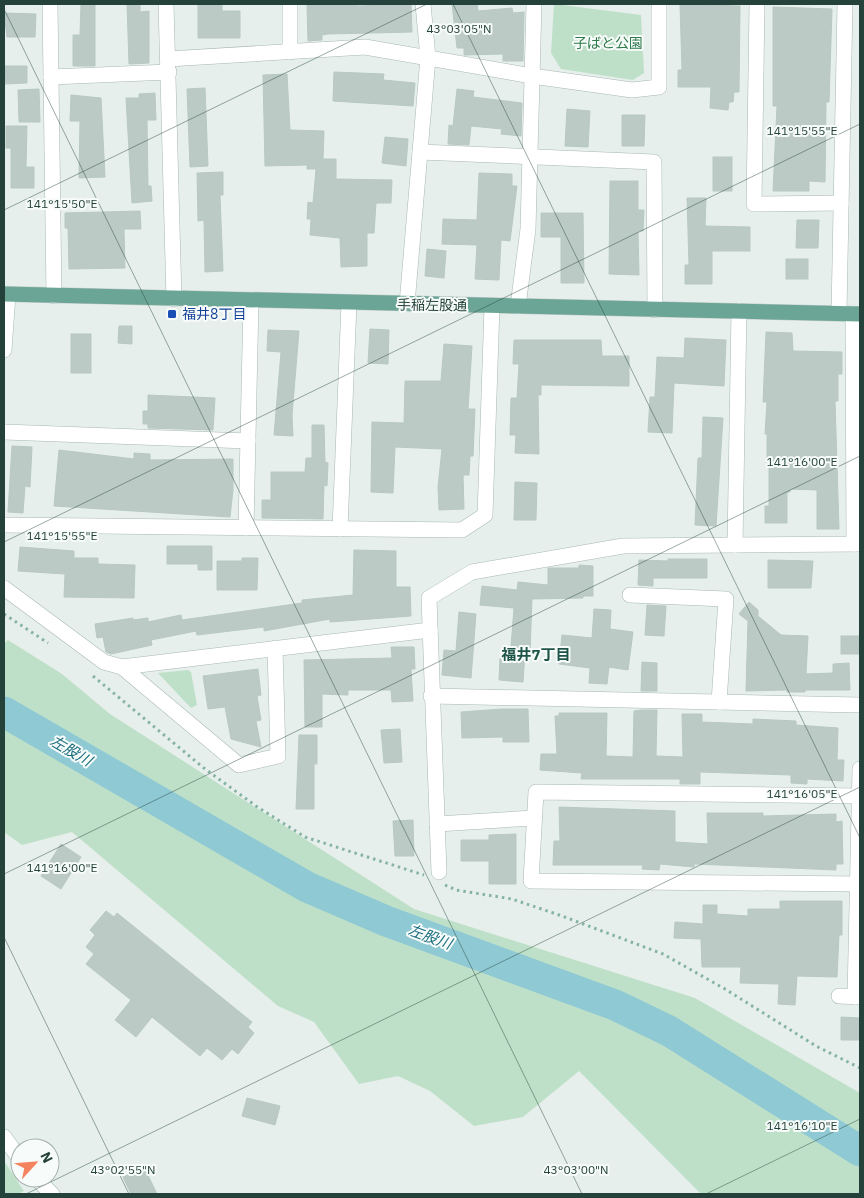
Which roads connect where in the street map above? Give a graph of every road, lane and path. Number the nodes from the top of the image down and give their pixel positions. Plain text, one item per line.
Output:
1 (50, 4) edge
2 (166, 4) edge
3 (290, 4) edge
4 (423, 4) edge
5 (534, 4) edge
6 (659, 4) edge
7 (757, 4) edge
8 (845, 4) edge
9 (290, 52) junction
10 (428, 58) junction
11 (168, 65) junction
12 (51, 76) junction
13 (532, 76) junction
14 (420, 152) junction
15 (530, 156) junction
16 (841, 203) junction
17 (6, 294) edge
18 (54, 296) junction
19 (174, 299) junction
20 (250, 301) junction
21 (349, 303) junction
22 (407, 304) junction
23 (492, 306) junction
24 (518, 306) junction
25 (655, 310) junction
26 (739, 311) junction
27 (851, 314) edge
28 (4, 350) edge
29 (4, 432) edge
30 (248, 441) junction
31 (4, 525) edge
32 (246, 528) junction
33 (340, 529) junction
34 (857, 544) edge
35 (735, 545) junction
36 (4, 588) edge
37 (630, 595) dead end
38 (430, 630) junction
39 (275, 648) junction
40 (122, 667) junction
41 (431, 696) junction
42 (719, 702) junction
43 (860, 705) edge
44 (860, 769) edge
45 (860, 796) edge
46 (534, 818) junction
47 (437, 824) junction
48 (439, 872) dead end
49 (858, 884) junction
50 (839, 996) dead end
51 (858, 997) edge

1 - 12 street
2 - 11 street
3 - 9 street
4 - 10 street
5 - 13 street
6 - 13 street
7 - 16 street
8 - 16 street
9 - 10 street
9 - 11 street
10 - 13 street
10 - 14 street
11 - 12 street
11 - 19 street
12 - 18 street
13 - 15 street
14 - 15 street
14 - 22 street
15 - 24 street
15 - 25 street
16 - 27 street
17 - 18 main road, 手稲左股通
17 - 28 street
18 - 19 main road, 手稲左股通
19 - 20 main road, 手稲左股通
20 - 21 main road, 手稲左股通
20 - 30 street
21 - 22 main road, 手稲左股通
21 - 33 street
22 - 23 main road, 手稲左股通
23 - 24 main road, 手稲左股通
23 - 33 street
24 - 25 main road, 手稲左股通
25 - 26 main road, 手稲左股通
26 - 27 main road, 手稲左股通
26 - 35 street
27 - 34 street
29 - 30 street
30 - 32 street
31 - 32 street
32 - 33 street
34 - 35 street
35 - 38 street
36 - 40 street
37 - 42 street
38 - 39 street
38 - 41 street
39 - 40 street
39 - 40 street
41 - 42 street
41 - 47 street
42 - 43 street
44 - 45 street
45 - 46 street
45 - 49 street
46 - 47 street
46 - 49 street
47 - 48 street
49 - 51 street
50 - 51 street

